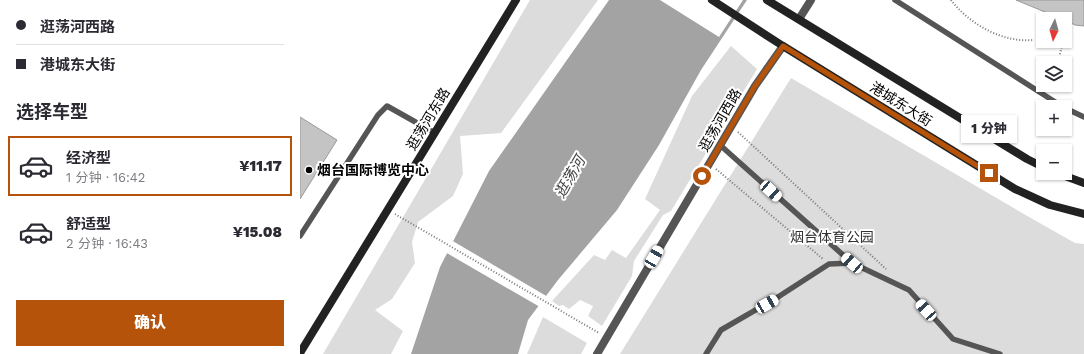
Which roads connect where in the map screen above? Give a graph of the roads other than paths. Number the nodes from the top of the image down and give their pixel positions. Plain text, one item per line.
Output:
1 (516, 0) edge
2 (712, 0) edge
3 (768, 0) edge
4 (811, 0) edge
5 (895, 0) edge
6 (799, 19) junction
7 (783, 46) junction
8 (1053, 100) edge
9 (1072, 111) edge
10 (1084, 117) edge
11 (435, 133) junction
12 (720, 145) junction
13 (1036, 164) edge
14 (1072, 179) edge
15 (1084, 183) edge
16 (1084, 214) edge
17 (300, 236) edge
18 (852, 263) junction
19 (300, 353) edge
20 (597, 354) edge
21 (706, 354) edge
22 (1000, 354) edge

1 - 11 main road, 逛荡河东路
2 - 7 main road, 港城东大街
3 - 6 main road, 港城东大街
4 - 6 street
5 - 8 lane
6 - 13 main road, 港城东大街
7 - 12 street, 逛荡河西路
7 - 16 main road, 港城东大街
9 - 10 lane
11 - 17 lane
11 - 19 main road, 逛荡河东路
12 - 18 lane
12 - 20 street, 逛荡河西路
14 - 15 main road
18 - 21 lane
18 - 22 lane

